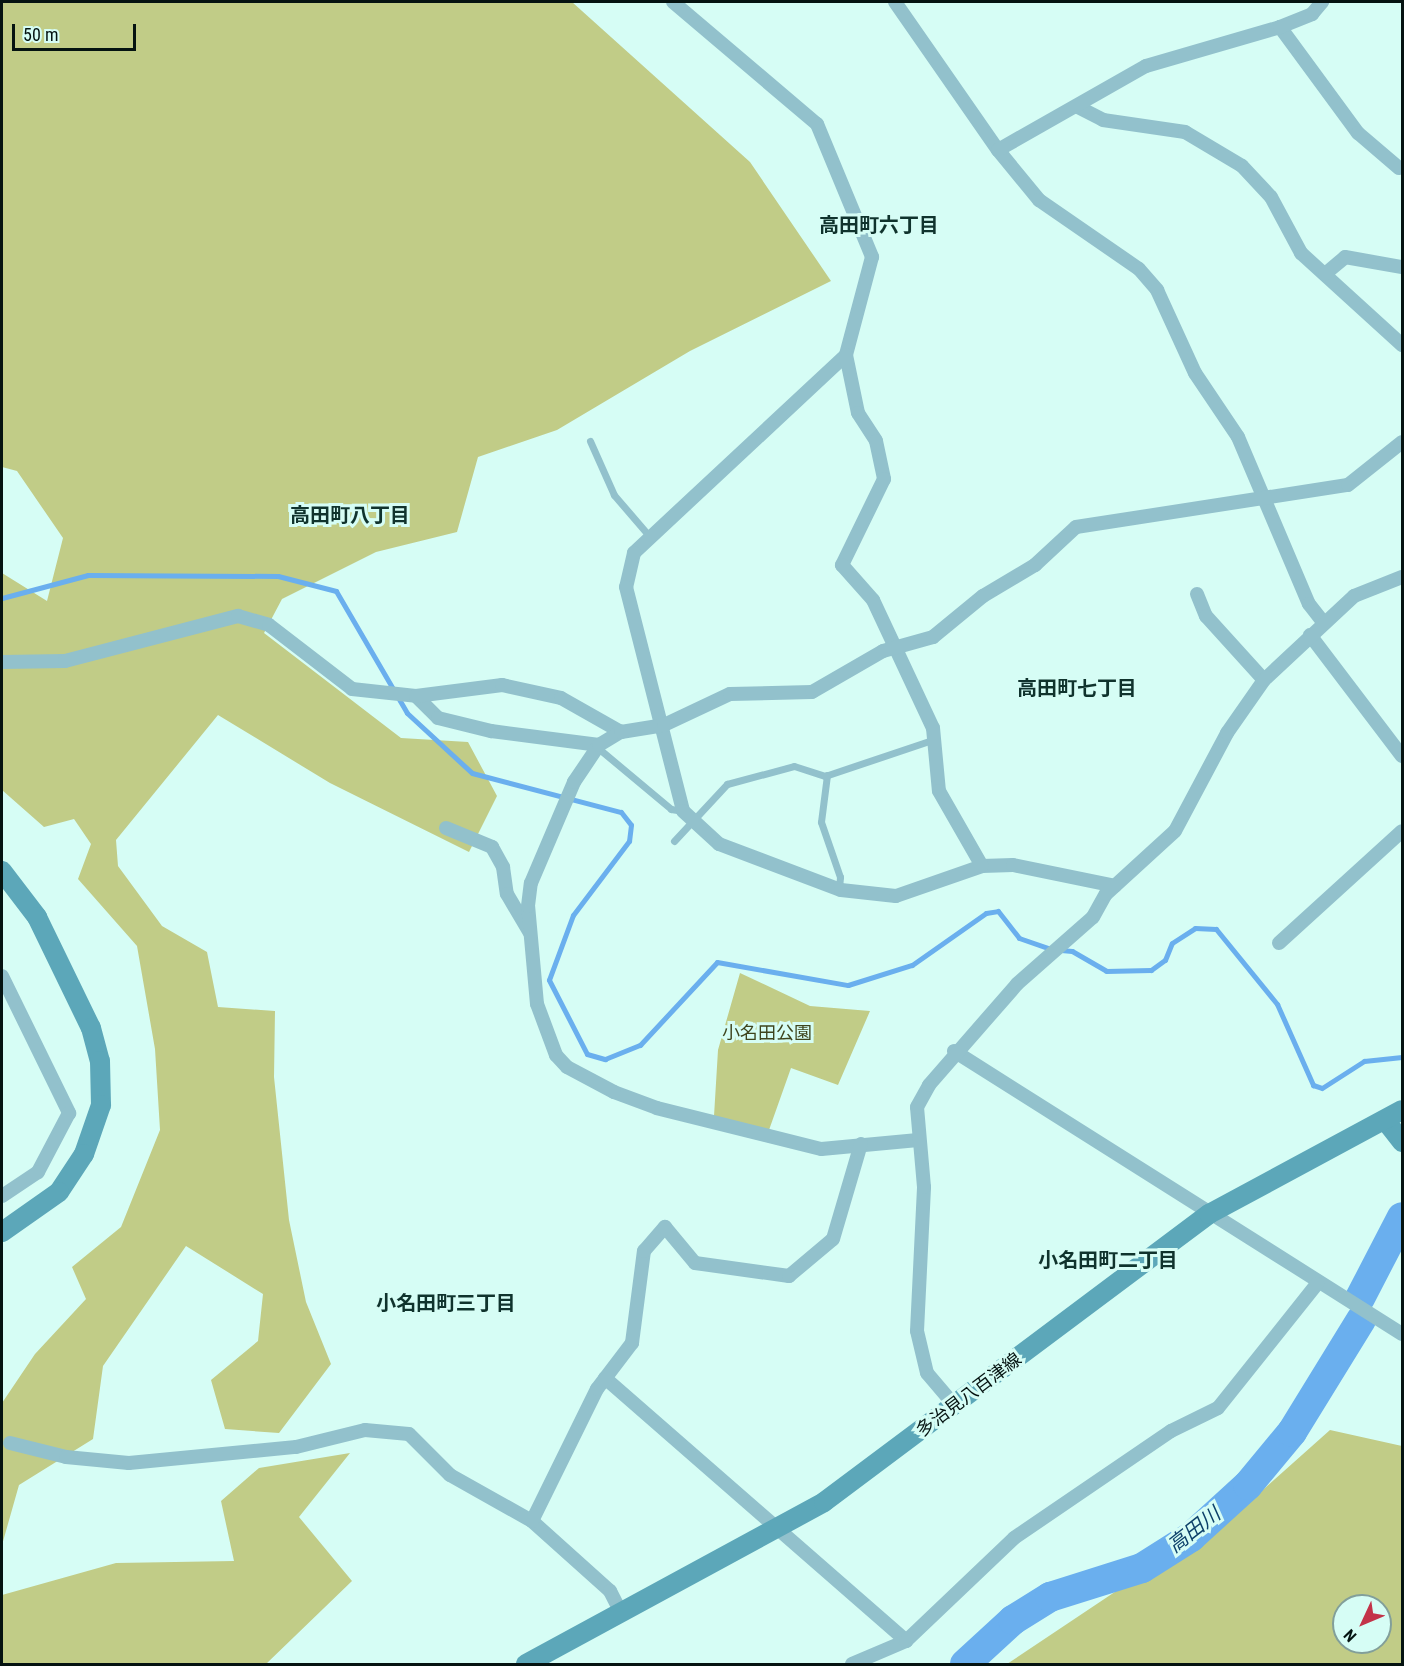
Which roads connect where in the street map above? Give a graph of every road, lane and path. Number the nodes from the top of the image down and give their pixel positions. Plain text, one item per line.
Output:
1 (673, 2) edge
2 (895, 2) edge
3 (1322, 2) edge
4 (1280, 27) junction
5 (1078, 107) junction
6 (998, 150) junction
7 (1399, 168) dead end
8 (1402, 267) edge
9 (1325, 274) junction
10 (1402, 345) edge
11 (846, 355) junction
12 (590, 441) dead end
13 (1400, 448) edge
14 (1262, 496) junction
15 (651, 538) junction
16 (1402, 577) edge
17 (1197, 594) dead end
18 (1324, 623) junction
19 (1310, 636) junction
20 (893, 648) junction
21 (2, 662) edge
22 (1264, 680) junction
23 (413, 696) junction
24 (664, 725) junction
25 (621, 732) junction
26 (932, 740) junction
27 (599, 747) junction
28 (1402, 756) edge
29 (827, 775) junction
30 (687, 815) junction
31 (446, 828) dead end
32 (1402, 831) edge
33 (674, 842) dead end
34 (982, 866) junction
35 (3, 875) edge
36 (1115, 886) junction
37 (839, 889) junction
38 (530, 933) junction
39 (1279, 943) dead end
40 (2, 976) edge
41 (954, 1051) junction
42 (1402, 1110) edge
43 (1385, 1120) junction
44 (918, 1140) junction
45 (1402, 1142) edge
46 (861, 1144) junction
47 (2, 1195) edge
48 (1209, 1214) junction
49 (2, 1232) edge
50 (1317, 1284) junction
51 (1402, 1334) edge
52 (605, 1378) junction
53 (954, 1406) junction
54 (10, 1443) dead end
55 (532, 1521) junction
56 (776, 1531) junction
57 (621, 1613) junction
58 (906, 1641) junction
59 (526, 1665) edge
60 (852, 1665) edge

1 - 11 street
2 - 6 street
3 - 4 street
4 - 5 street
4 - 7 street
5 - 6 street
5 - 9 street
6 - 14 street
8 - 9 street
9 - 10 street
11 - 15 street
11 - 20 street
12 - 15 lane
13 - 14 street
14 - 18 street
14 - 20 street
15 - 24 street
16 - 18 street
17 - 22 street
18 - 19 street
19 - 22 street
19 - 28 street
20 - 24 street
20 - 26 street
21 - 23 street
22 - 36 street
23 - 25 street
23 - 27 street
24 - 25 street
24 - 30 street
25 - 27 street
26 - 29 lane
26 - 34 street
27 - 30 lane
27 - 38 street
29 - 30 lane
29 - 37 lane
30 - 33 lane
30 - 37 street
31 - 38 street
32 - 39 street
34 - 36 street
34 - 37 street
35 - 49 main road
36 - 41 street
38 - 46 street
40 - 47 street
41 - 44 street
41 - 48 street
42 - 43 main road, 多治見八百津線
43 - 45 main road
43 - 48 main road, 多治見八百津線
44 - 46 street
44 - 53 street
46 - 52 street
48 - 50 street
48 - 53 main road, 多治見八百津線
50 - 51 street
50 - 58 street
52 - 55 street
52 - 56 street
53 - 56 main road, 多治見八百津線
54 - 55 street
55 - 57 street
56 - 57 main road, 多治見八百津線
56 - 58 street
57 - 59 main road, 多治見八百津線
58 - 60 street

